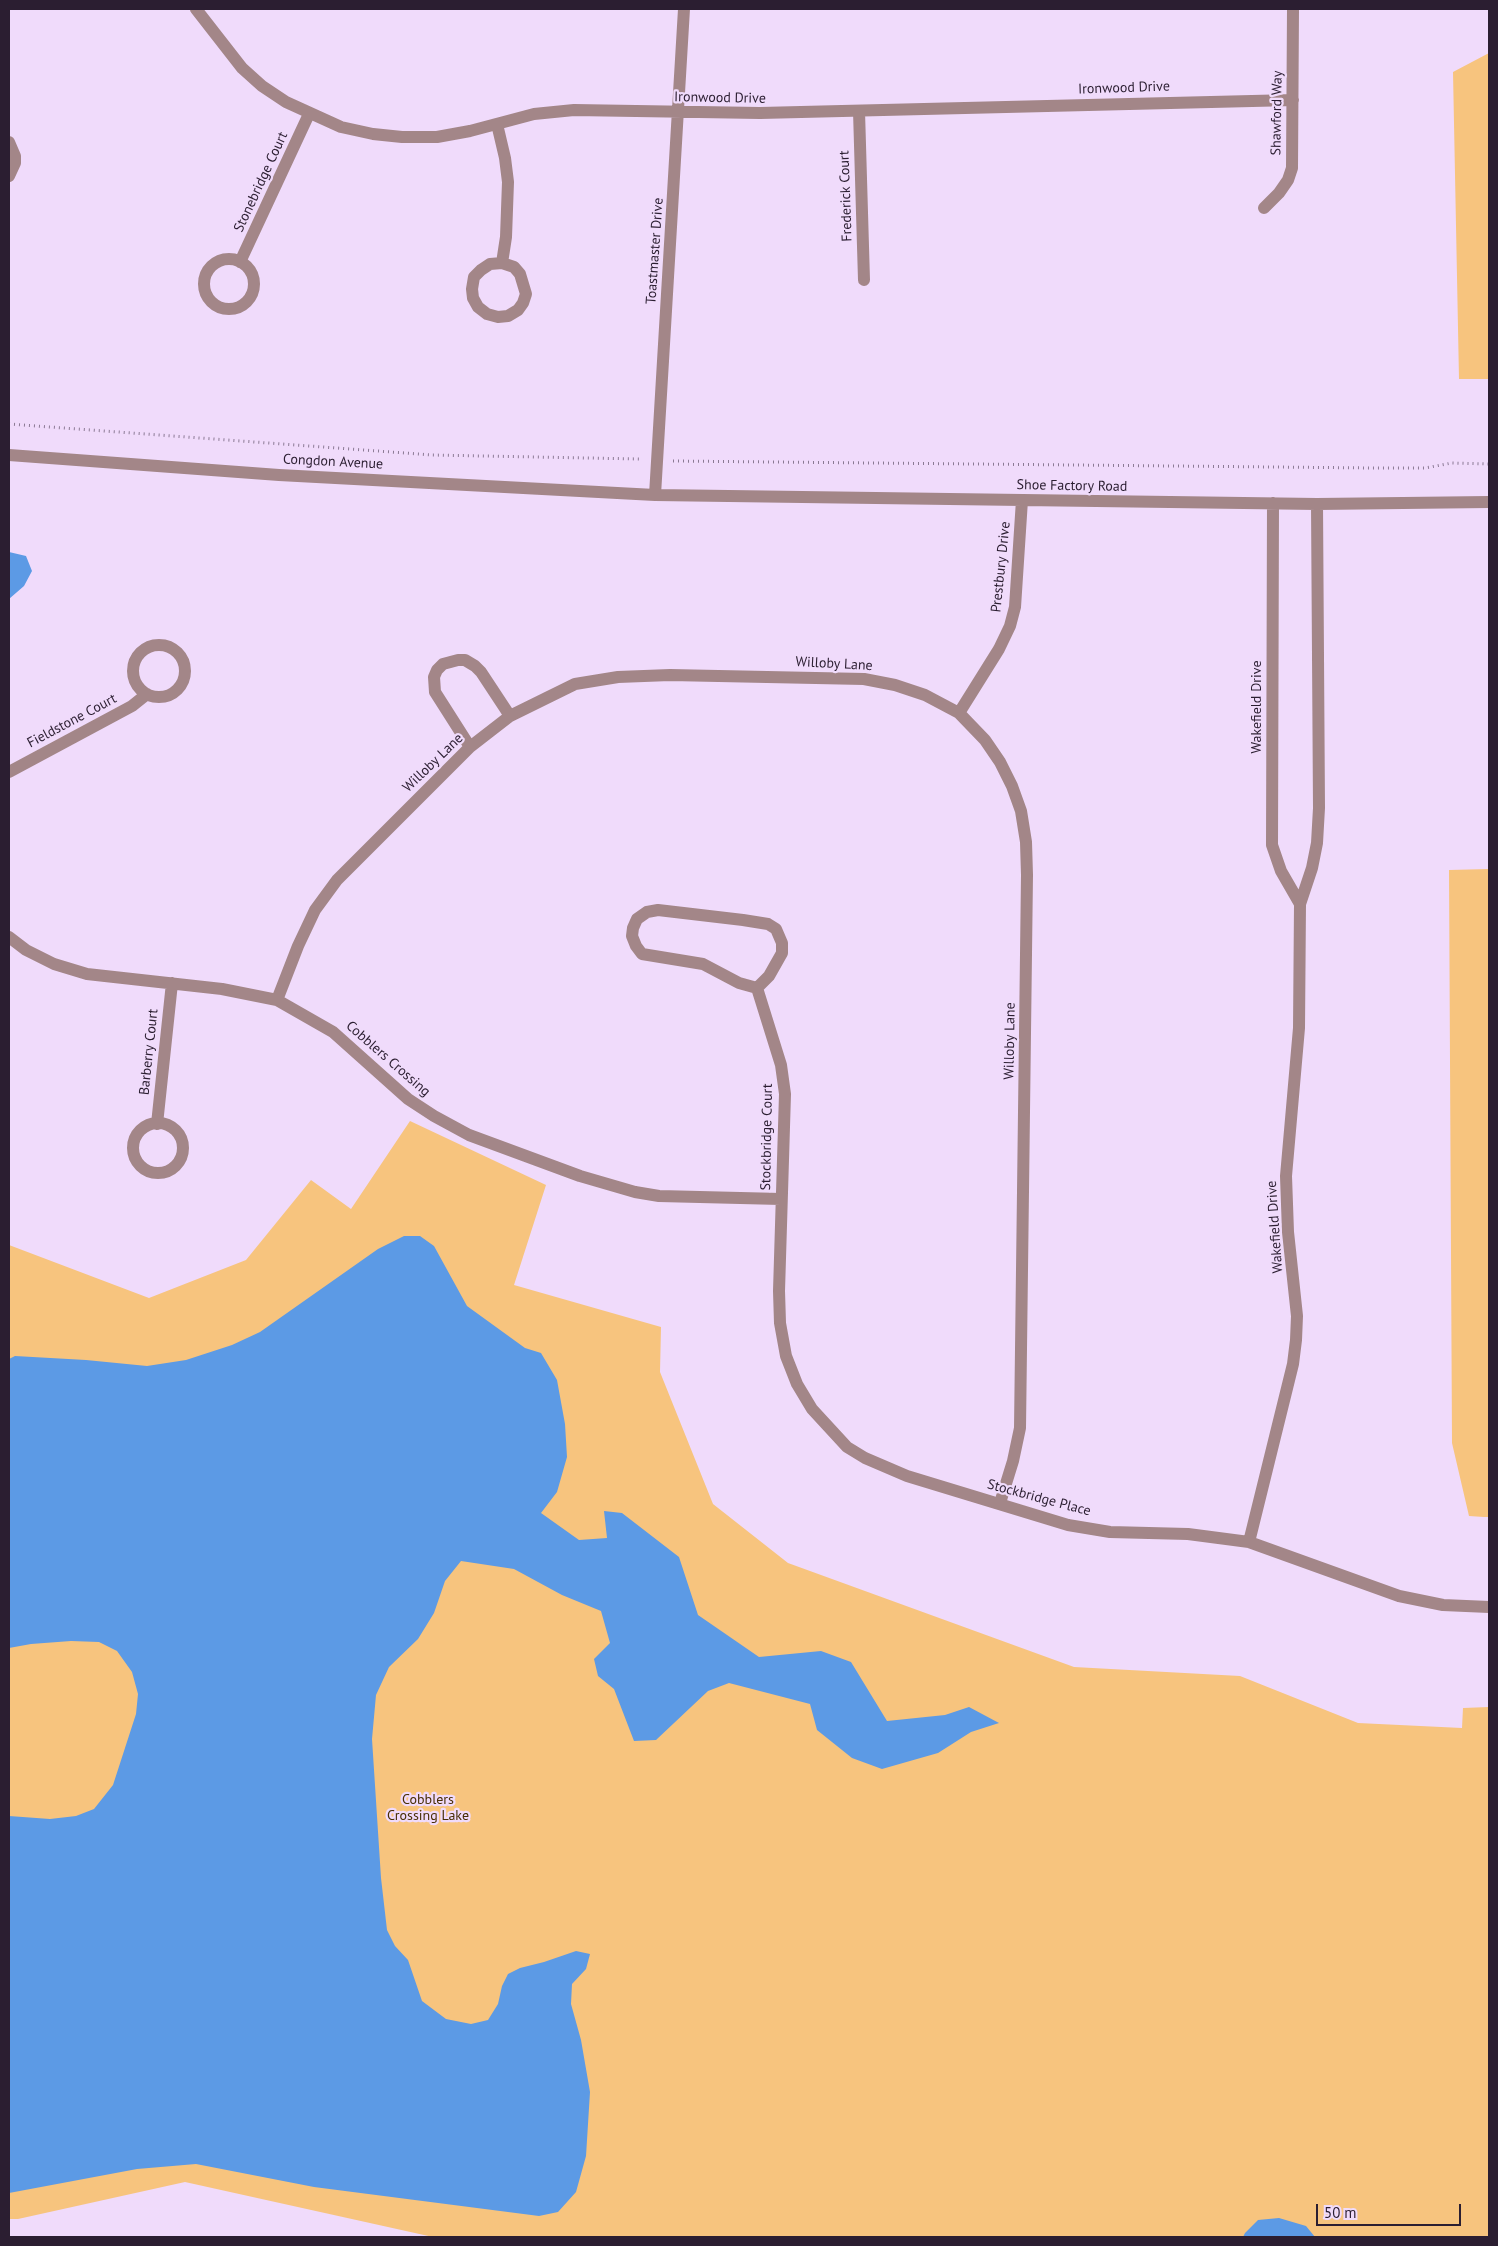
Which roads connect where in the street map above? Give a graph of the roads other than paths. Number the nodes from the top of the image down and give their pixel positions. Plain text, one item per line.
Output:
1 (196, 9) edge
2 (684, 9) edge
3 (1293, 9) edge
4 (1293, 100) junction
5 (859, 111) junction
6 (678, 112) junction
7 (309, 114) junction
8 (497, 124) junction
9 (9, 142) edge
10 (9, 176) edge
11 (1264, 208) dead end
12 (240, 262) dead end
13 (502, 262) junction
14 (864, 280) dead end
15 (9, 455) edge
16 (655, 495) junction
17 (1022, 500) junction
18 (1489, 502) edge
19 (1273, 503) junction
20 (1316, 504) junction
21 (147, 694) junction
22 (958, 713) junction
23 (510, 716) junction
24 (470, 747) junction
25 (9, 772) edge
26 (1300, 904) junction
27 (9, 937) edge
28 (172, 984) junction
29 (757, 988) junction
30 (277, 1000) junction
31 (157, 1124) dead end
32 (781, 1199) junction
33 (1000, 1503) junction
34 (1249, 1542) junction
35 (1489, 1607) edge

1 - 7 street, Ironwood Drive
2 - 6 street, Toastmaster Drive
3 - 4 street, Shawford Way
4 - 5 street, Ironwood Drive
4 - 11 street, Shawford Way
5 - 6 street, Ironwood Drive
5 - 14 street, Frederick Court
6 - 8 street, Ironwood Drive
6 - 16 street, Toastmaster Drive
7 - 8 street, Ironwood Drive
7 - 12 street, Stonebridge Court
8 - 13 street
9 - 10 street
13 - 13 street
15 - 16 street, Congdon Avenue
16 - 17 street, Shoe Factory Road
17 - 19 street, Shoe Factory Road
17 - 22 street, Prestbury Drive
18 - 20 street, Shoe Factory Road
19 - 20 street, Shoe Factory Road
19 - 26 street, Wakefield Drive
20 - 26 street, Wakefield Drive
21 - 21 street
21 - 25 street, Fieldstone Court
22 - 23 street, Willoby Lane
22 - 33 street, Willoby Lane
23 - 24 street, Willoby Lane
23 - 24 street
24 - 30 street, Willoby Lane
26 - 34 street, Wakefield Drive
27 - 28 street, Cobblers Crossing
28 - 30 street, Cobblers Crossing
28 - 31 street, Barberry Court
29 - 29 street
29 - 32 street, Stockbridge Court
30 - 32 street, Cobblers Crossing
32 - 33 street, Stockbridge Place
33 - 34 street, Stockbridge Place
34 - 35 street, Stockbridge Place

